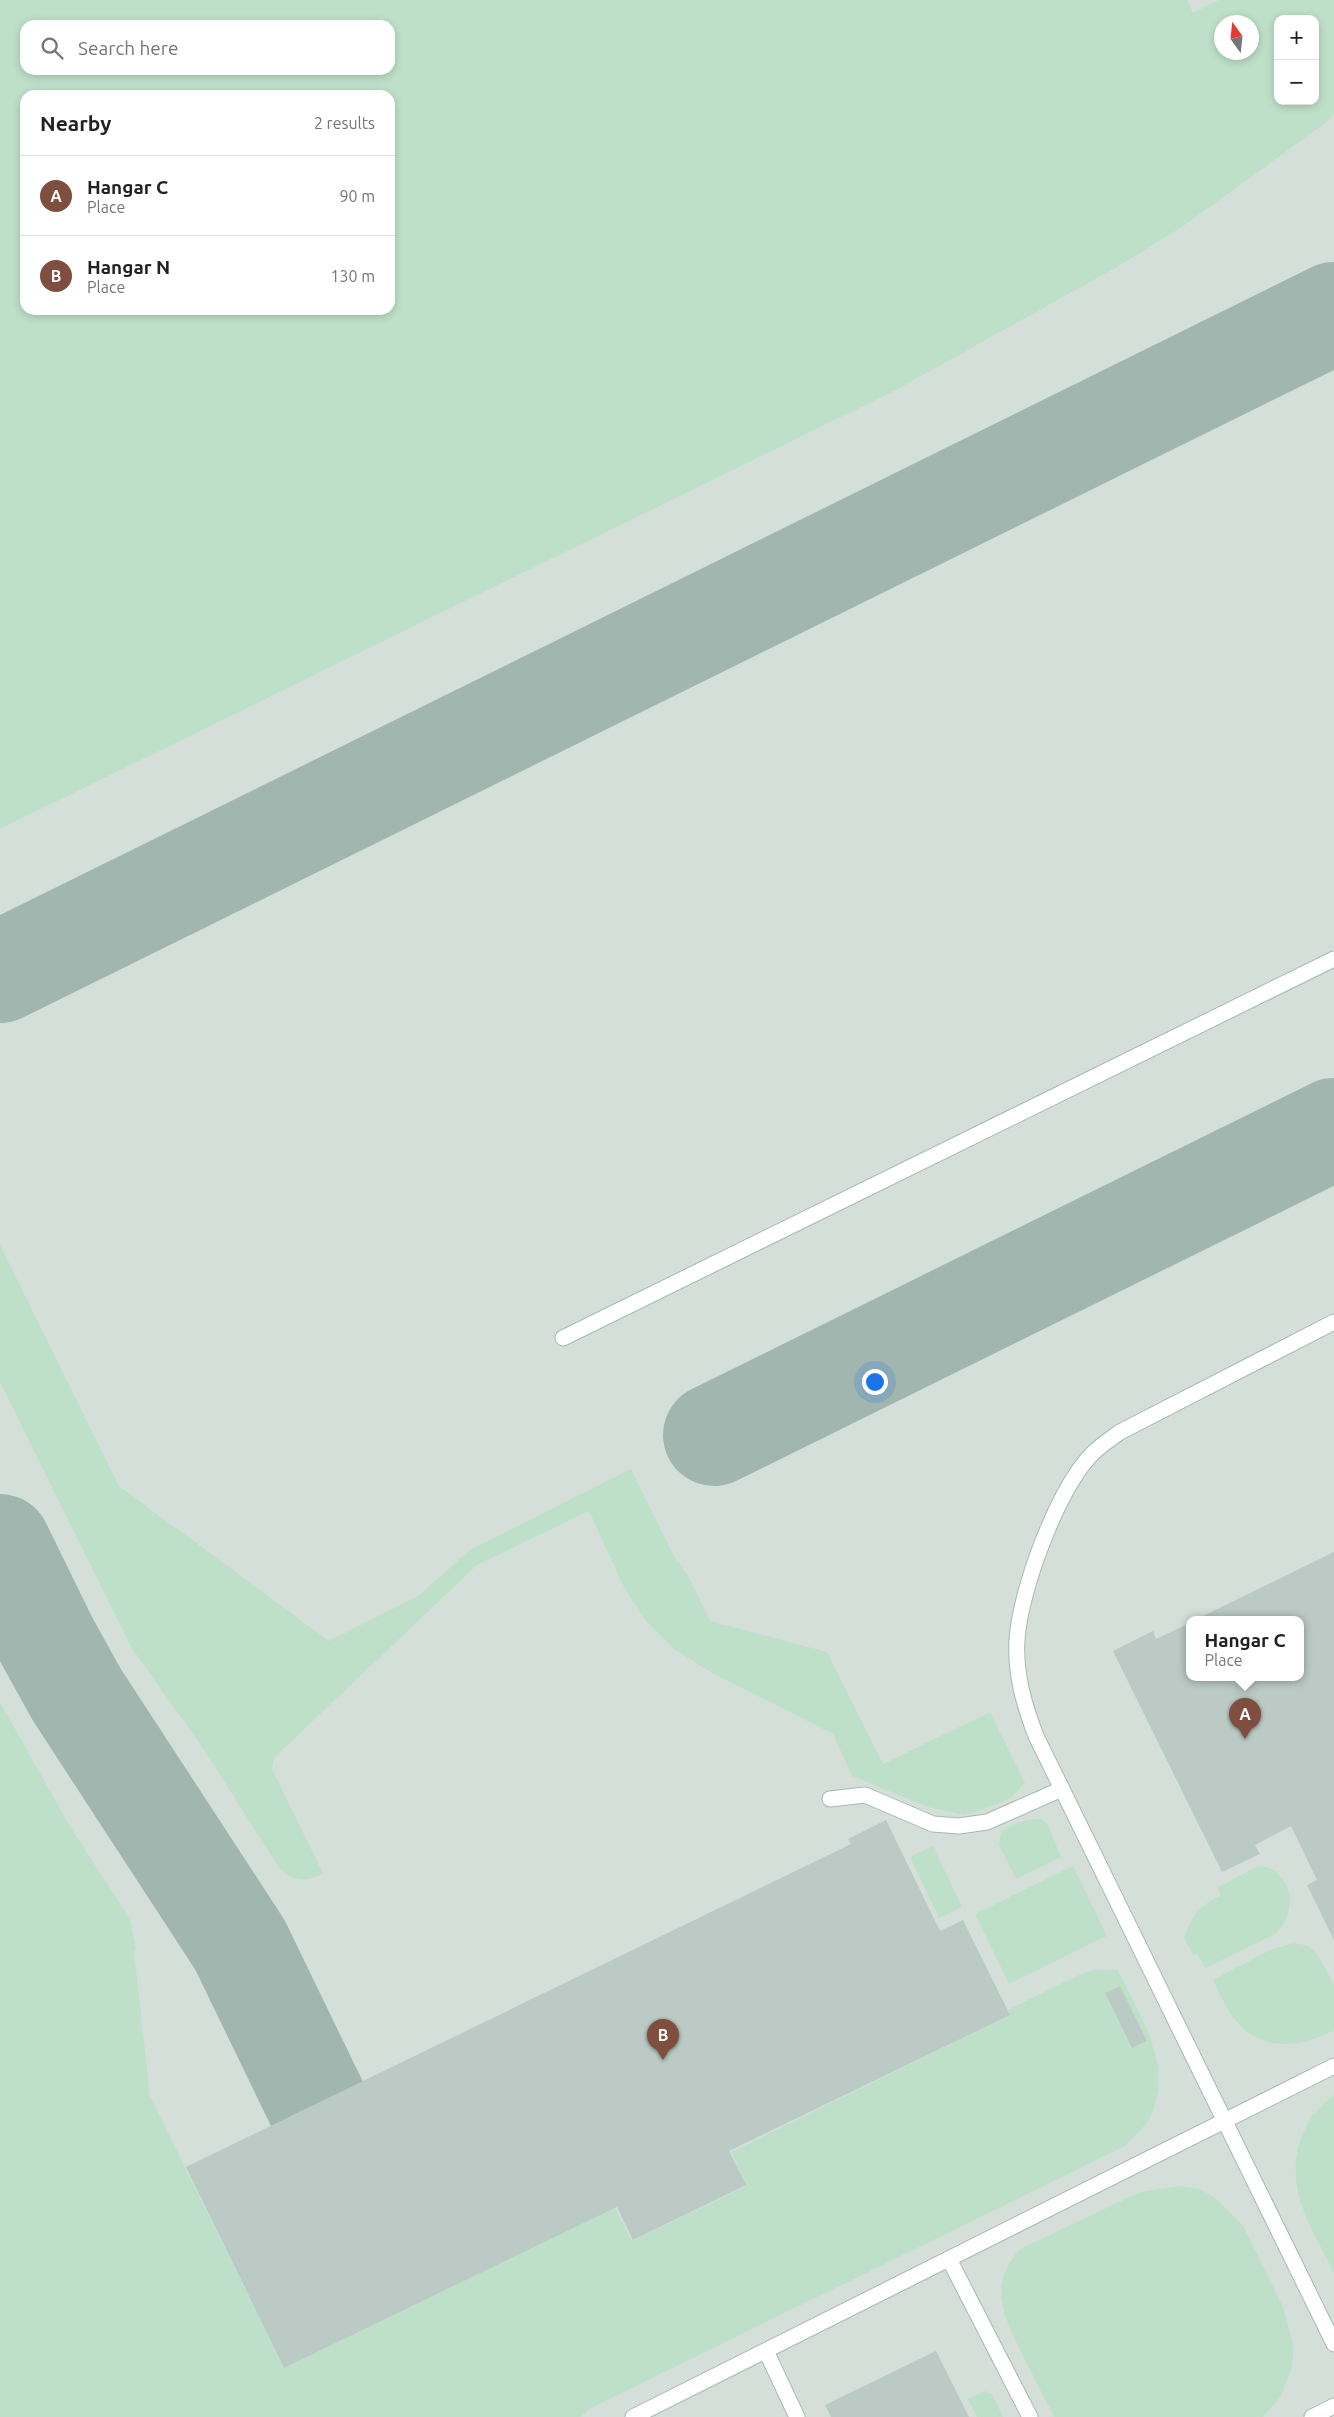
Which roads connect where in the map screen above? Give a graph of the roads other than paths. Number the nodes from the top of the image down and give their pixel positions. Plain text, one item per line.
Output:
1 (1334, 959) edge
2 (1334, 1322) edge
3 (563, 1338) dead end
4 (1062, 1789) junction
5 (830, 1799) dead end
6 (1334, 2066) edge
7 (1225, 2120) junction
8 (949, 2259) junction
9 (1334, 2344) edge
10 (766, 2351) junction
11 (1334, 2406) edge
12 (633, 2417) edge
13 (797, 2417) edge
14 (1030, 2417) edge
15 (1312, 2417) edge

1 - 3 lane
2 - 4 lane
4 - 5 lane
4 - 7 lane
6 - 7 lane
7 - 8 lane
7 - 9 lane
8 - 10 lane
8 - 14 lane
10 - 12 lane
10 - 13 lane
11 - 15 lane

